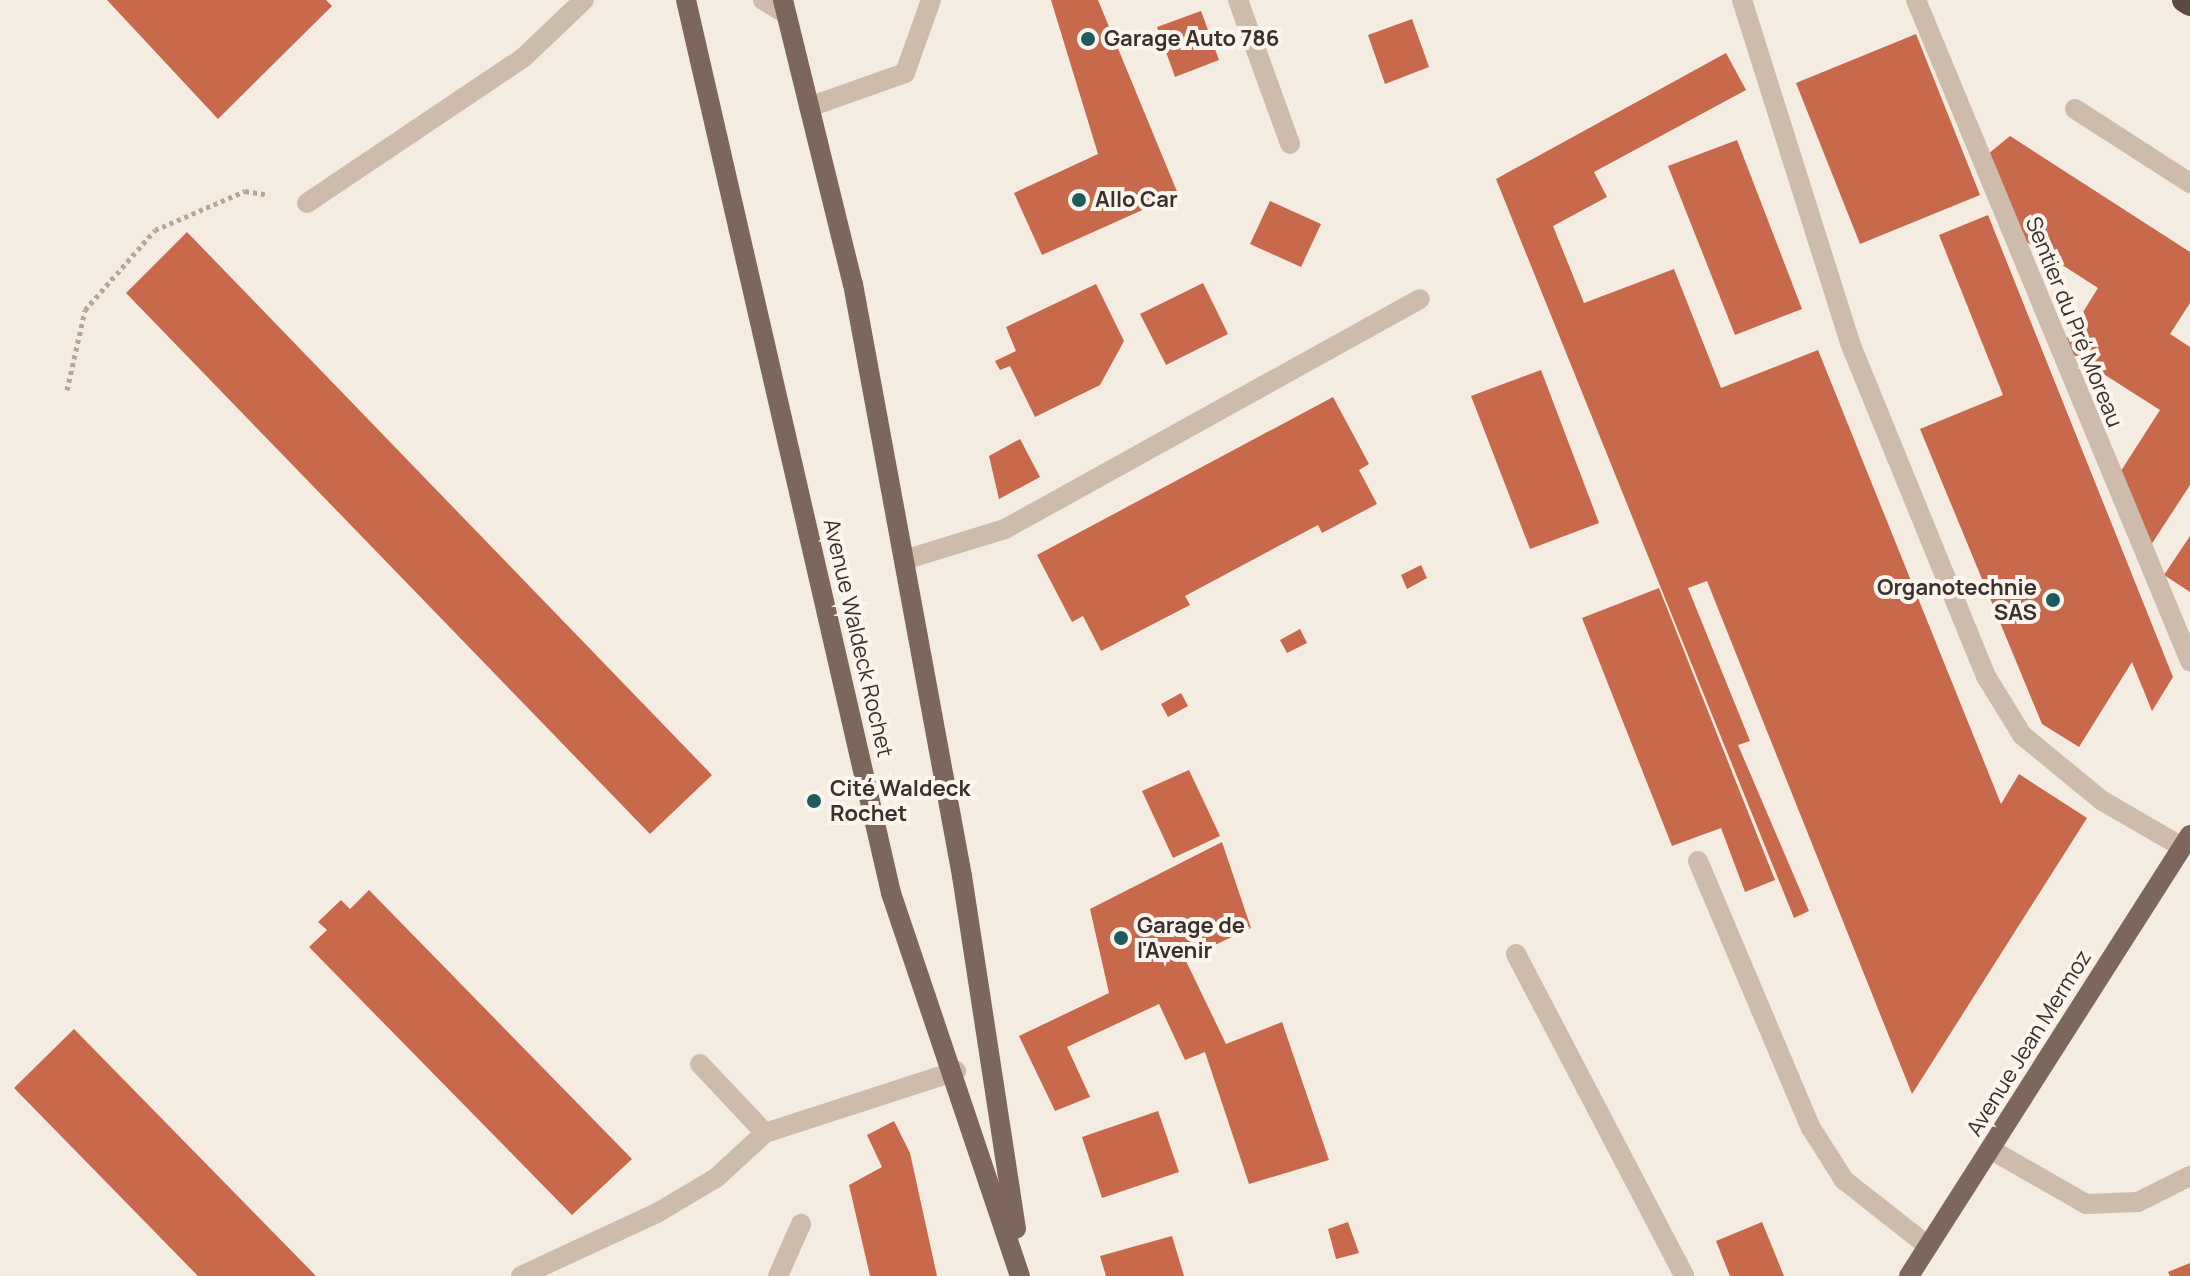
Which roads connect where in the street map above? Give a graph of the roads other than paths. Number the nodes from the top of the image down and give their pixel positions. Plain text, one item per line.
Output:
1 (584, 0) edge
2 (686, 0) edge
3 (763, 0) edge
4 (931, 0) edge
5 (1238, 0) edge
6 (1742, 0) edge
7 (1916, 0) edge
8 (2184, 0) edge
9 (2190, 4) edge
10 (784, 6) edge
11 (809, 107) junction
12 (2075, 109) dead end
13 (1290, 144) dead end
14 (2190, 183) edge
15 (307, 203) road end
16 (1420, 299) dead end
17 (904, 560) junction
18 (2190, 661) edge
19 (2186, 841) edge
20 (1698, 861) dead end
21 (1516, 954) dead end
22 (700, 1064) dead end
23 (956, 1071) junction
24 (765, 1133) junction
25 (1990, 1149) junction
26 (2190, 1176) edge
27 (801, 1224) dead end
28 (1928, 1246) junction
29 (521, 1276) edge
30 (778, 1276) edge
31 (1022, 1276) edge
32 (1684, 1276) edge
33 (1909, 1276) edge

1 - 15 street
2 - 23 main road, Avenue Waldeck Rochet
3 - 10 street
4 - 11 street
5 - 13 street
6 - 19 street
7 - 18 street, Sentier du Pré Moreau
8 - 9 highway
10 - 11 main road, Avenue Waldeck Rochet
11 - 17 main road, Avenue Waldeck Rochet
12 - 14 street
16 - 17 street
17 - 31 main road, Avenue Waldeck Rochet
19 - 25 main road, Avenue Jean Mermoz
20 - 28 street
21 - 32 street
22 - 24 street
23 - 24 street
23 - 31 main road, Avenue Waldeck Rochet
24 - 29 street
25 - 26 street
25 - 28 main road, Avenue Jean Mermoz
27 - 30 street
28 - 33 main road, Avenue Jean Mermoz

